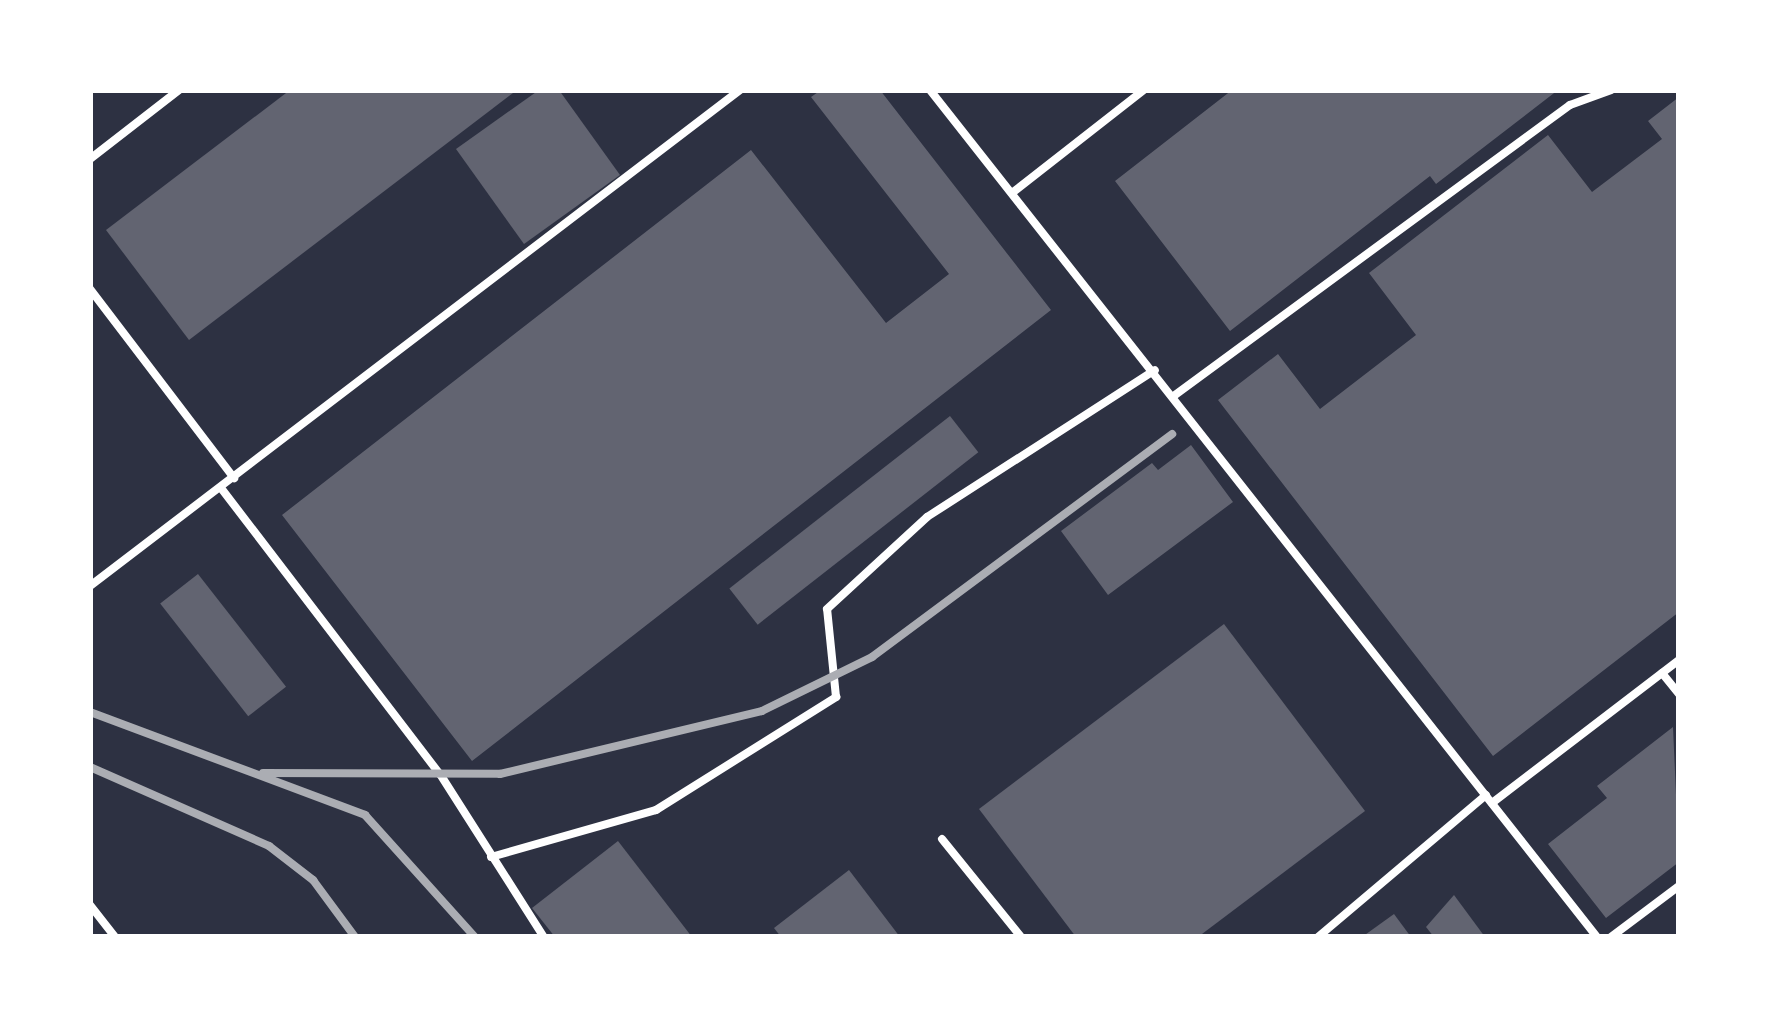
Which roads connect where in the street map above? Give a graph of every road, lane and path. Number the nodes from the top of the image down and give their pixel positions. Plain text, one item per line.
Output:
1 (179, 90) edge
2 (740, 90) edge
3 (930, 90) edge
4 (1144, 90) edge
5 (1611, 90) edge
6 (90, 158) edge
7 (1012, 193) junction
8 (90, 289) edge
9 (1155, 370) junction
10 (1175, 395) junction
11 (234, 478) junction
12 (220, 488) junction
13 (90, 586) edge
14 (1679, 660) edge
15 (1662, 673) junction
16 (1679, 694) edge
17 (1489, 799) junction
18 (942, 838) dead end
19 (491, 856) junction
20 (1679, 886) edge
21 (90, 904) edge
22 (115, 937) edge
23 (544, 937) edge
24 (1021, 937) edge
25 (1318, 937) edge
26 (1597, 937) edge
27 (1611, 937) edge

1 - 6 lane
2 - 11 lane
3 - 7 lane
4 - 7 lane
5 - 10 lane
7 - 9 lane
8 - 11 lane
9 - 10 lane
9 - 19 lane
10 - 17 lane
11 - 12 lane
12 - 13 lane
12 - 19 lane
14 - 15 lane
15 - 16 lane
15 - 17 lane
17 - 25 lane
17 - 26 lane
18 - 24 lane
19 - 23 lane
20 - 27 lane
21 - 22 lane

